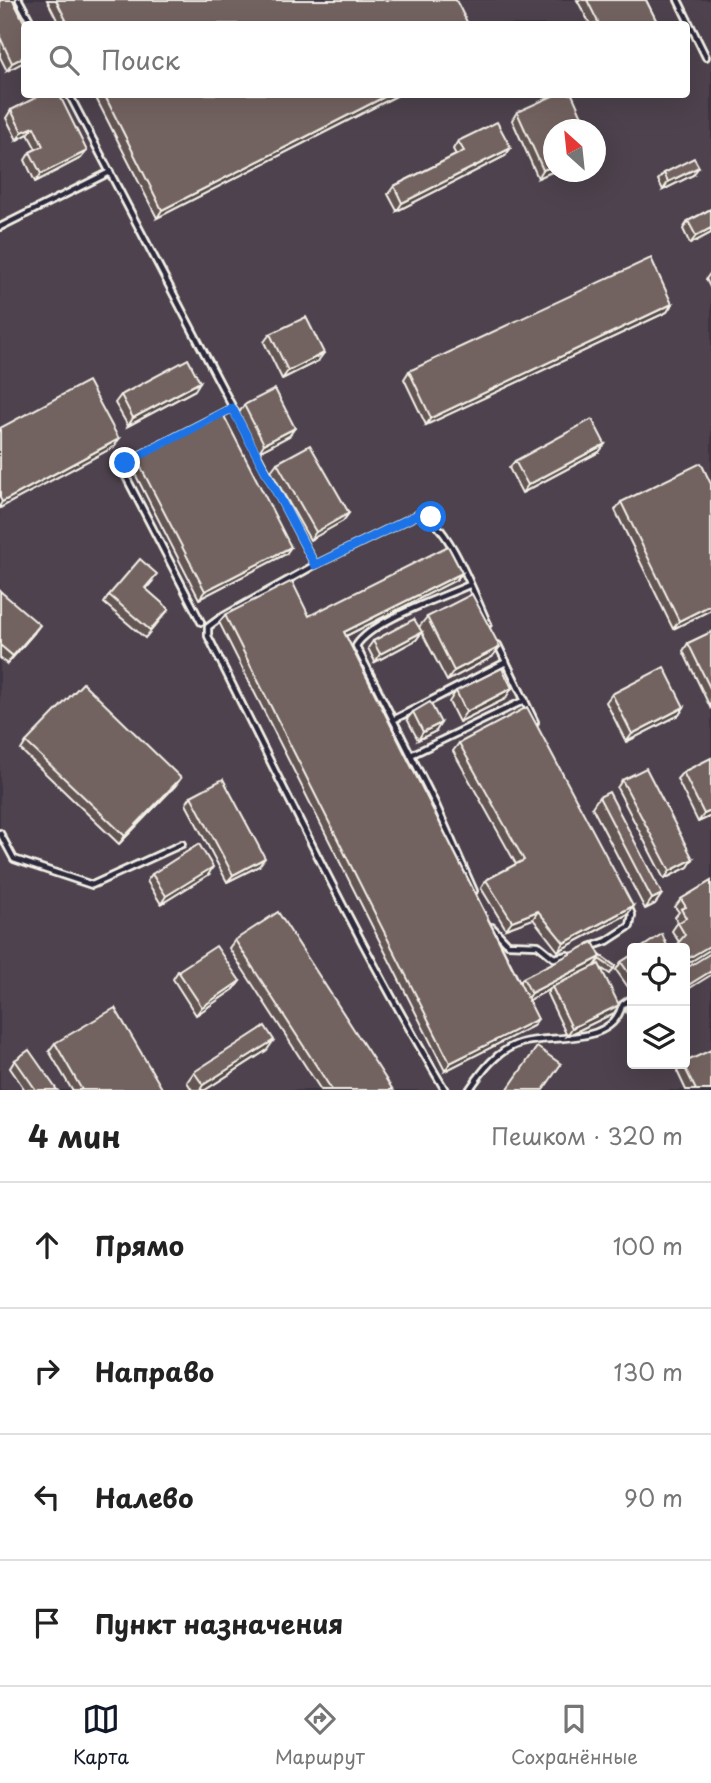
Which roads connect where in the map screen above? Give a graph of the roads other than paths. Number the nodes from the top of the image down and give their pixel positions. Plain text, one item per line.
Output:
1 (19, 0) edge
2 (678, 0) edge
3 (30, 21) edge
4 (688, 21) edge
5 (690, 24) edge
6 (706, 57) dead end
7 (71, 98) edge
8 (110, 172) junction
9 (0, 227) edge
10 (232, 408) junction
11 (315, 565) junction
12 (469, 585) junction
13 (201, 622) dead end
14 (489, 627) edge
15 (495, 639) edge
16 (506, 663) junction
17 (525, 700) junction
18 (393, 720) junction
19 (536, 724) edge
20 (411, 755) junction
21 (0, 833) edge
22 (182, 844) dead end
23 (477, 897) edge
24 (626, 904) edge
25 (488, 919) edge
26 (586, 949) edge
27 (576, 953) edge
28 (627, 1002) edge
29 (445, 1090) edge
30 (469, 1090) edge

1 - 3 lane
2 - 4 lane
5 - 6 lane
7 - 8 lane
8 - 9 lane
8 - 10 lane
10 - 11 lane
10 - 13 lane
11 - 12 lane
11 - 29 lane
12 - 14 lane
12 - 18 lane
15 - 16 lane
16 - 17 lane
16 - 18 lane
17 - 19 lane
17 - 20 lane
18 - 20 lane
20 - 23 lane
21 - 22 lane
24 - 26 lane
25 - 27 lane
28 - 30 lane

